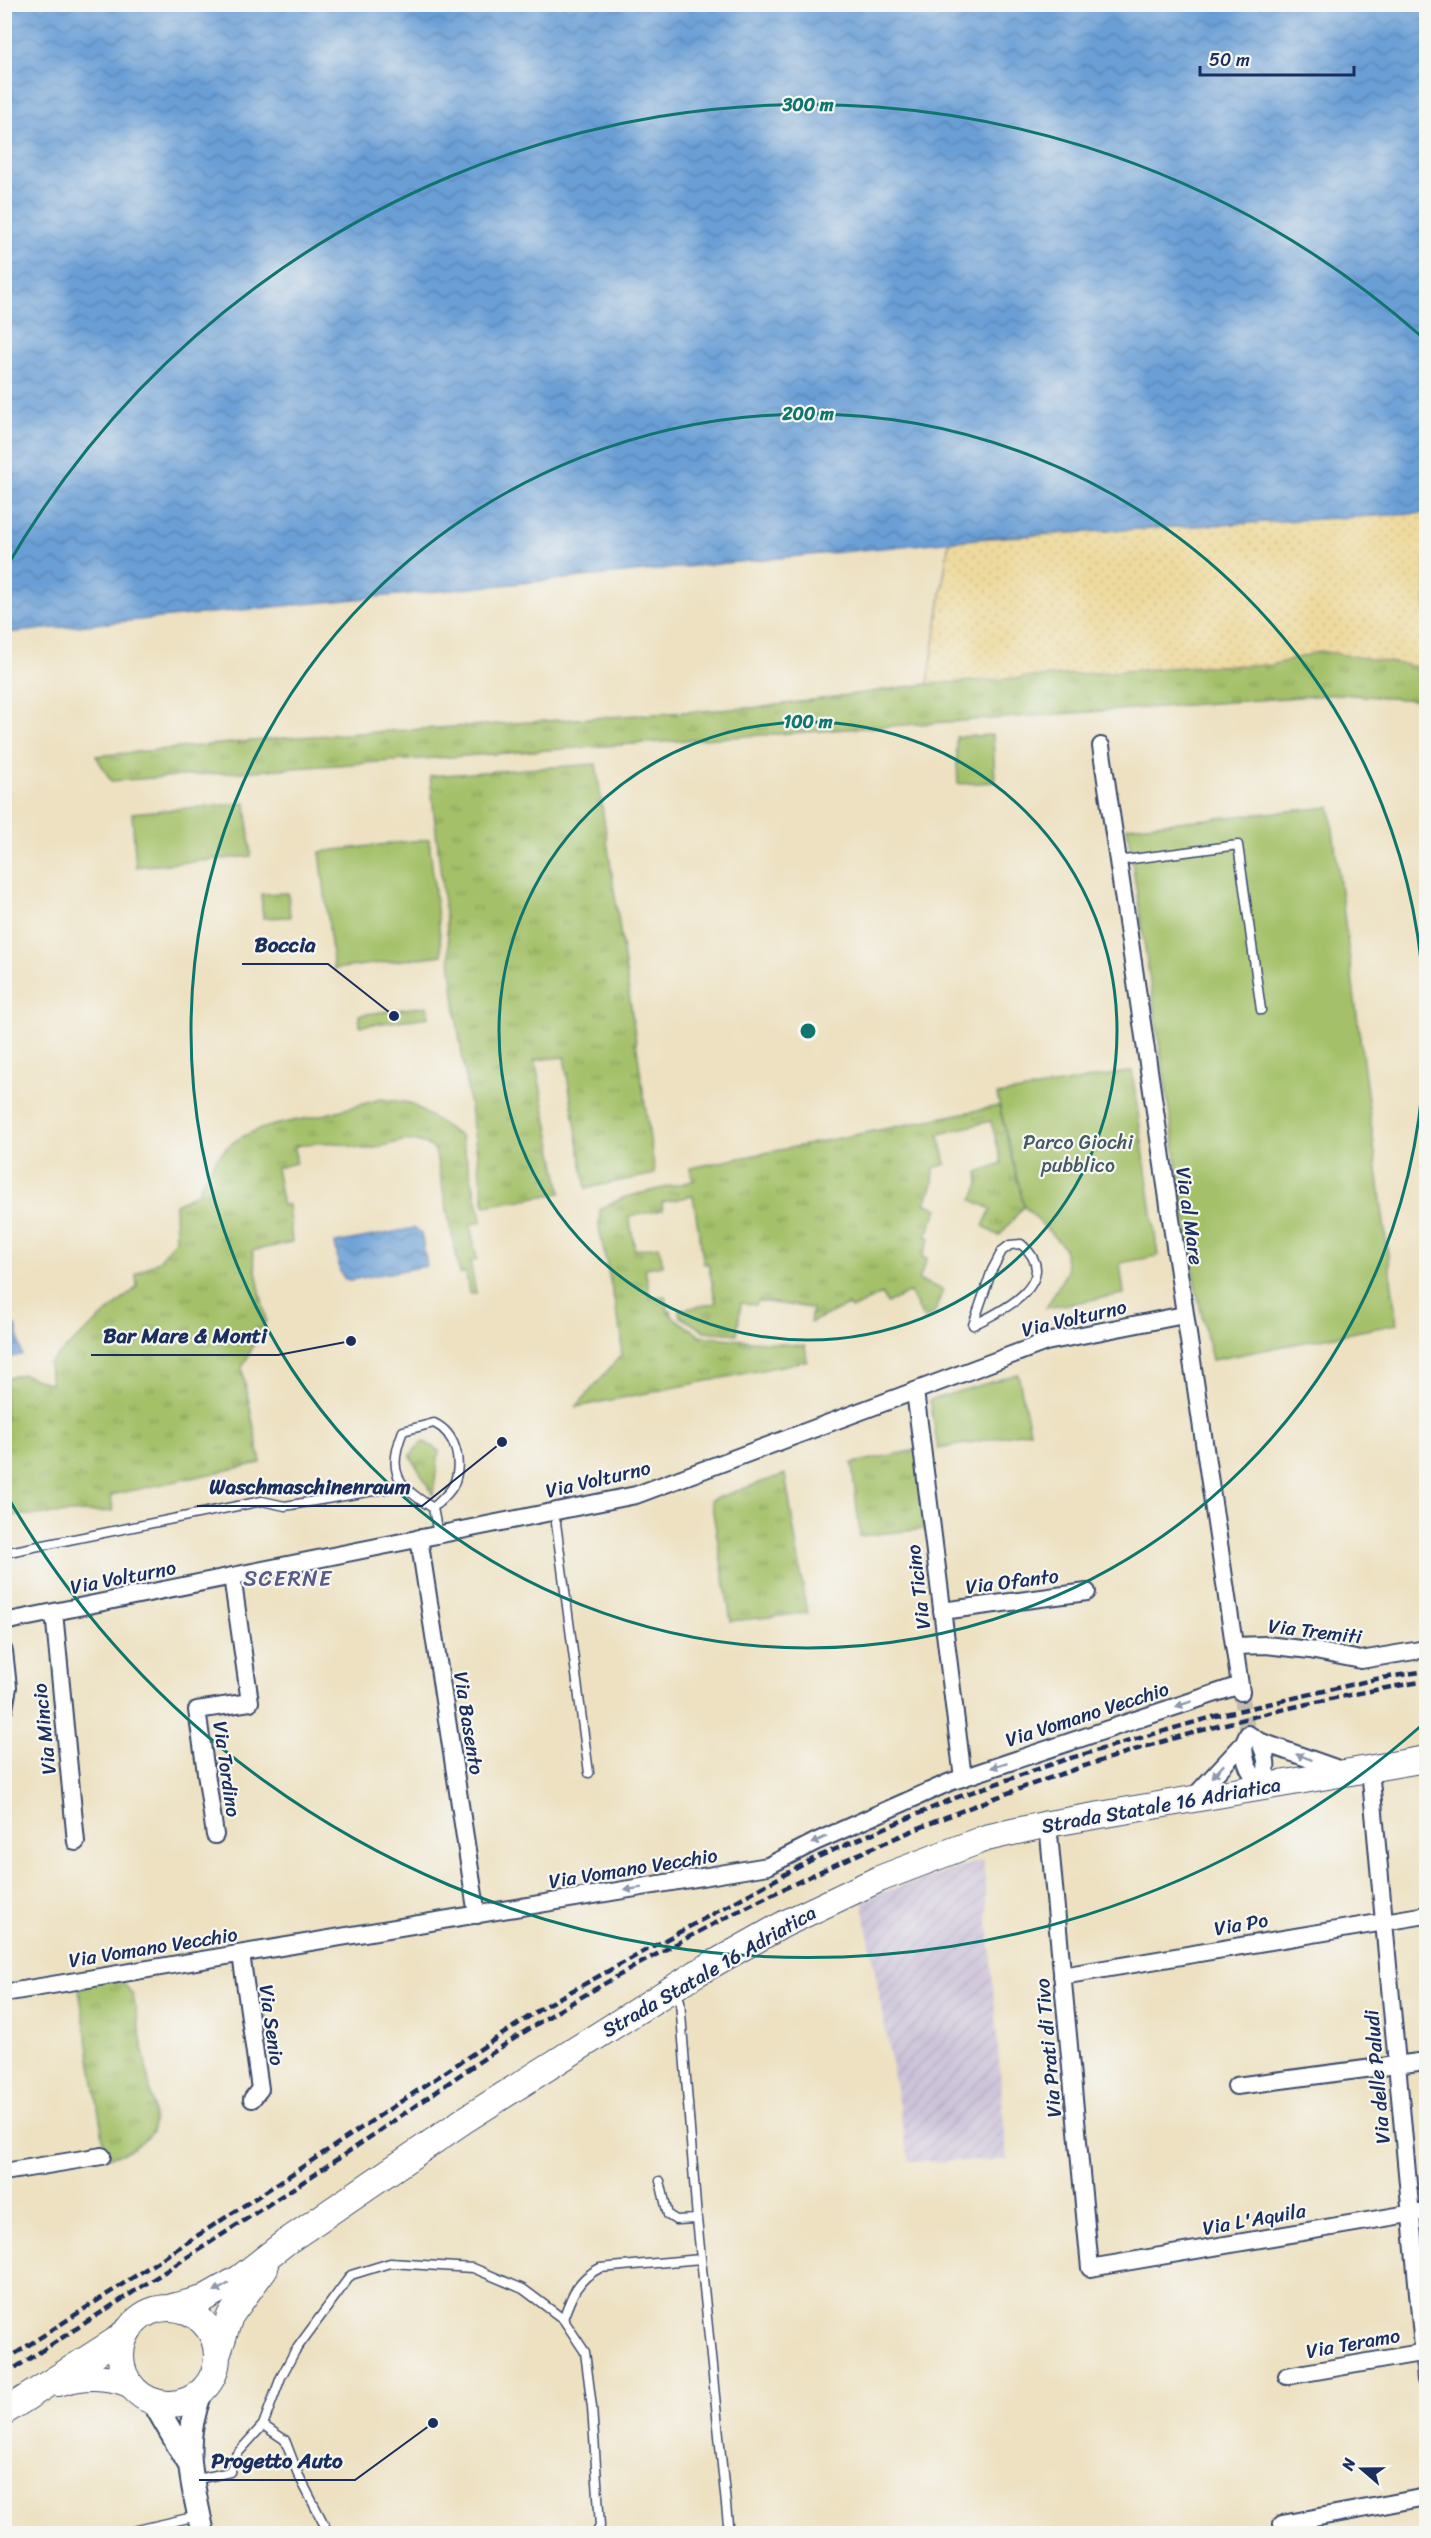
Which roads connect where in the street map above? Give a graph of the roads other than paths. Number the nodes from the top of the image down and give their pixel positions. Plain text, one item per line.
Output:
1 (1101, 746) dead end
2 (1117, 861) junction
3 (1261, 1010) dead end
4 (1184, 1315) junction
5 (973, 1325) joint
6 (915, 1391) junction
7 (403, 1486) junction
8 (433, 1508) junction
9 (556, 1523) dead end
10 (438, 1534) junction
11 (419, 1538) junction
12 (4, 1553) edge
13 (232, 1576) junction
14 (1087, 1592) dead end
15 (942, 1611) junction
16 (54, 1612) junction
17 (4, 1622) edge
18 (1234, 1646) junction
19 (1426, 1649) edge
20 (4, 1651) edge
21 (1240, 1688) joint
22 (4, 1709) edge
23 (1252, 1742) junction
24 (1426, 1759) edge
25 (1359, 1771) junction
26 (589, 1773) dead end
27 (963, 1778) junction
28 (1263, 1787) junction
29 (1193, 1798) junction
30 (1048, 1824) junction
31 (215, 1835) dead end
32 (76, 1842) dead end
33 (477, 1915) junction
34 (1426, 1915) edge
35 (1384, 1922) junction
36 (241, 1954) junction
37 (1062, 1976) junction
38 (674, 1988) junction
39 (4, 1993) edge
40 (1426, 2061) edge
41 (1396, 2065) junction
42 (1236, 2086) dead end
43 (252, 2099) dead end
44 (102, 2156) dead end
45 (4, 2172) edge
46 (660, 2181) dead end
47 (1419, 2212) edge
48 (697, 2219) junction
49 (285, 2242) junction
50 (701, 2259) junction
51 (1089, 2268) joint
52 (172, 2307) junction
53 (563, 2319) junction
54 (129, 2329) junction
55 (1425, 2352) edge
56 (218, 2353) junction
57 (1287, 2376) dead end
58 (1426, 2380) edge
59 (130, 2384) junction
60 (41, 2388) junction
61 (201, 2392) junction
62 (153, 2401) junction
63 (4, 2412) edge
64 (263, 2425) junction
65 (190, 2471) junction
66 (1426, 2497) edge
67 (201, 2524) edge
68 (1282, 2524) dead end
69 (132, 2534) edge
70 (329, 2534) edge
71 (596, 2534) edge
72 (729, 2534) edge

1 - 2 street, Via al Mare
2 - 3 lane
2 - 4 street, Via al Mare
4 - 6 street, Via Volturno
4 - 18 street, Via al Mare
5 - 5 lane
6 - 10 street, Via Volturno
6 - 15 street, Via Ticino
7 - 8 lane
7 - 8 lane
7 - 12 lane
8 - 10 lane
9 - 26 lane
10 - 11 street, Via Volturno
11 - 13 street, Via Volturno
11 - 33 street, Via Basento
13 - 16 street, Via Volturno
13 - 31 street, Via Tordino
14 - 15 street, Via Ofanto
15 - 27 street, Via Ticino
16 - 17 street, Via Volturno
16 - 32 street, Via Mincio
18 - 19 street, Via Tremiti
18 - 21 street, Via al Mare
20 - 22 street
21 -> 27 street, Via Vomano Vecchio
25 -> 23 street
23 - 28 street
23 -> 29 street
24 - 25 main road, Strada Statale 16 Adriatica
25 - 28 main road, Strada Statale 16 Adriatica
25 - 35 street, Via delle Paludi
27 -> 33 street, Via Vomano Vecchio
28 - 29 main road, Strada Statale 16 Adriatica
29 - 30 main road, Strada Statale 16 Adriatica
30 - 37 street, Via Prati di Tivo
30 - 38 main road, Strada Statale 16 Adriatica
33 - 36 street, Via Vomano Vecchio
34 - 35 street, Via Po
35 - 37 street, Via Po
35 - 41 street, Via delle Paludi
36 - 39 street, Via Vomano Vecchio
36 - 43 street, Via Senio
37 - 51 street, Via Prati di Tivo
38 - 48 lane
38 - 49 main road, Strada Statale 16 Adriatica
40 - 41 street
41 - 42 street
41 - 47 street, Via delle Paludi
44 - 45 street
46 - 48 lane
47 - 51 street, Via L'Aquila
47 - 55 street, Via delle Paludi
48 - 50 lane
49 -> 52 main road, Strada Statale 16 Adriatica
49 - 56 main road, Strada Statale 16 Adriatica
50 - 53 lane
50 - 72 lane
52 - 54 main road
52 - 56 main road
53 - 64 lane
53 - 71 lane
54 - 59 main road
54 - 60 main road
55 - 57 street, Via Teramo
55 - 58 street, Via delle Paludi
56 - 61 main road
59 - 60 main road
59 - 62 main road
60 - 63 main road
61 - 62 main road
61 - 65 street
62 - 65 street
64 - 65 lane
64 - 70 lane
65 - 67 street
66 - 68 street
67 - 69 lane

